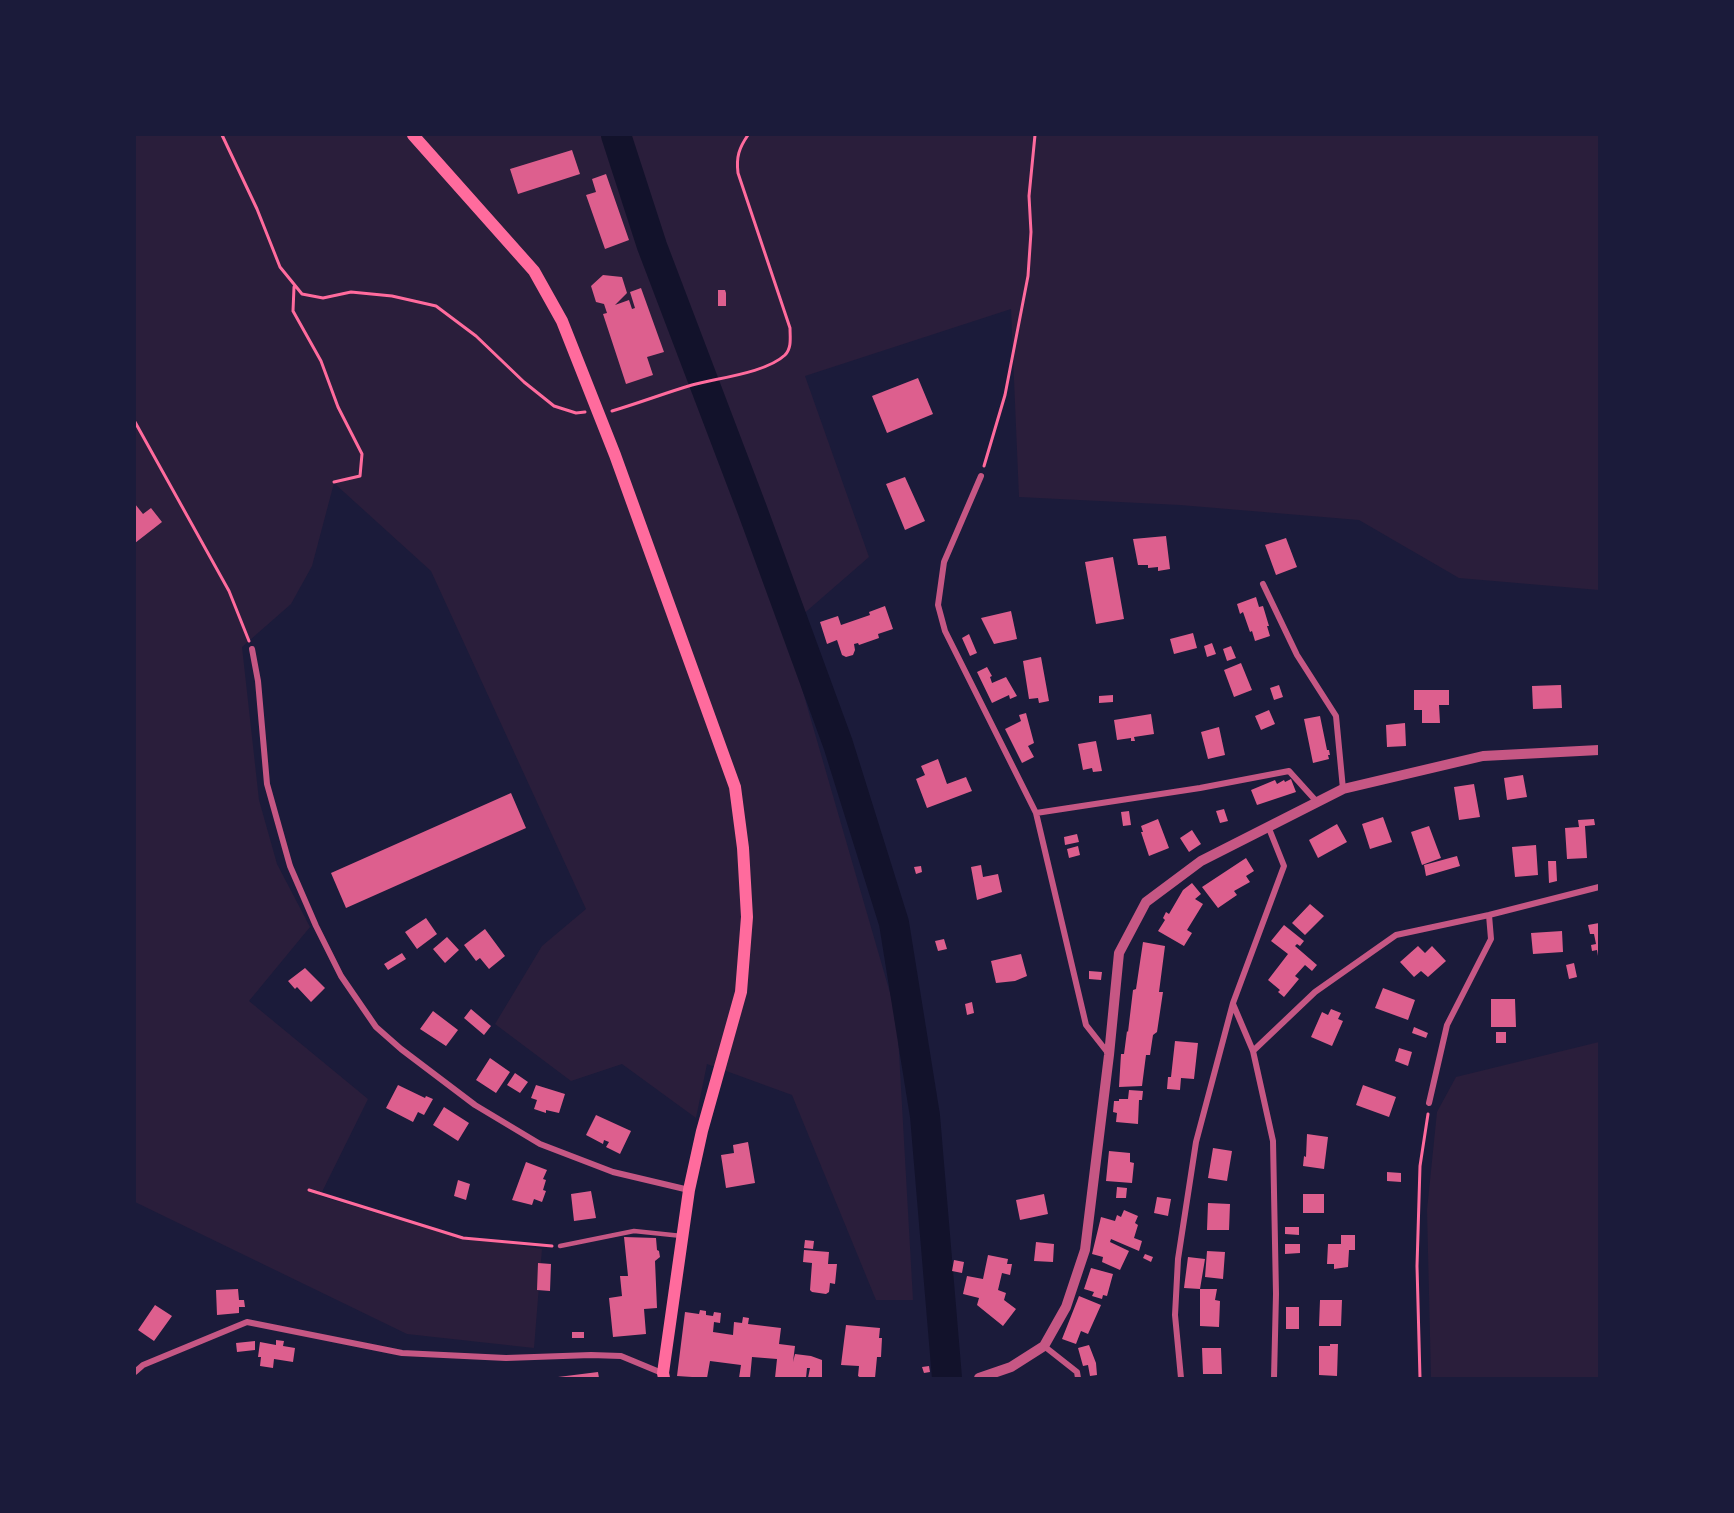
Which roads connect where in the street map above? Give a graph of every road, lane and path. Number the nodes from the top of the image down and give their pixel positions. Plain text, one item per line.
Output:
1 (222, 135) edge
2 (413, 135) edge
3 (748, 135) edge
4 (1035, 135) edge
5 (295, 285) junction
6 (598, 413) junction
7 (135, 422) edge
8 (981, 476) joint
9 (334, 482) dead end
10 (1263, 584) dead end
11 (252, 649) joint
12 (1599, 750) edge
13 (1343, 789) junction
14 (1317, 802) junction
15 (1036, 813) junction
16 (1268, 826) junction
17 (1599, 887) edge
18 (1489, 915) junction
19 (1233, 1003) junction
20 (1253, 1051) junction
21 (1109, 1055) junction
22 (1429, 1103) joint
23 (309, 1190) dead end
24 (689, 1190) junction
25 (682, 1236) junction
26 (560, 1246) joint
27 (1044, 1346) junction
28 (135, 1372) edge
29 (663, 1376) edge
30 (978, 1378) edge
31 (1078, 1378) edge
32 (1181, 1378) edge
33 (1274, 1378) edge
34 (1420, 1378) edge

1 - 5 path
2 - 6 main road
3 - 6 path
4 - 8 path
5 - 6 path
5 - 9 path
6 - 24 main road
7 - 11 path
8 - 15 street
10 - 13 street
11 - 24 street
12 - 13 street
13 - 14 street
14 - 15 street
14 - 16 street
15 - 21 street
16 - 19 street
16 - 21 street
17 - 18 street
18 - 20 street
18 - 22 street
19 - 20 street
19 - 32 street
20 - 33 street
21 - 27 street
22 - 34 path
23 - 26 path
24 - 25 main road
25 - 26 lane
25 - 29 main road
27 - 30 street
27 - 31 street
28 - 29 street

